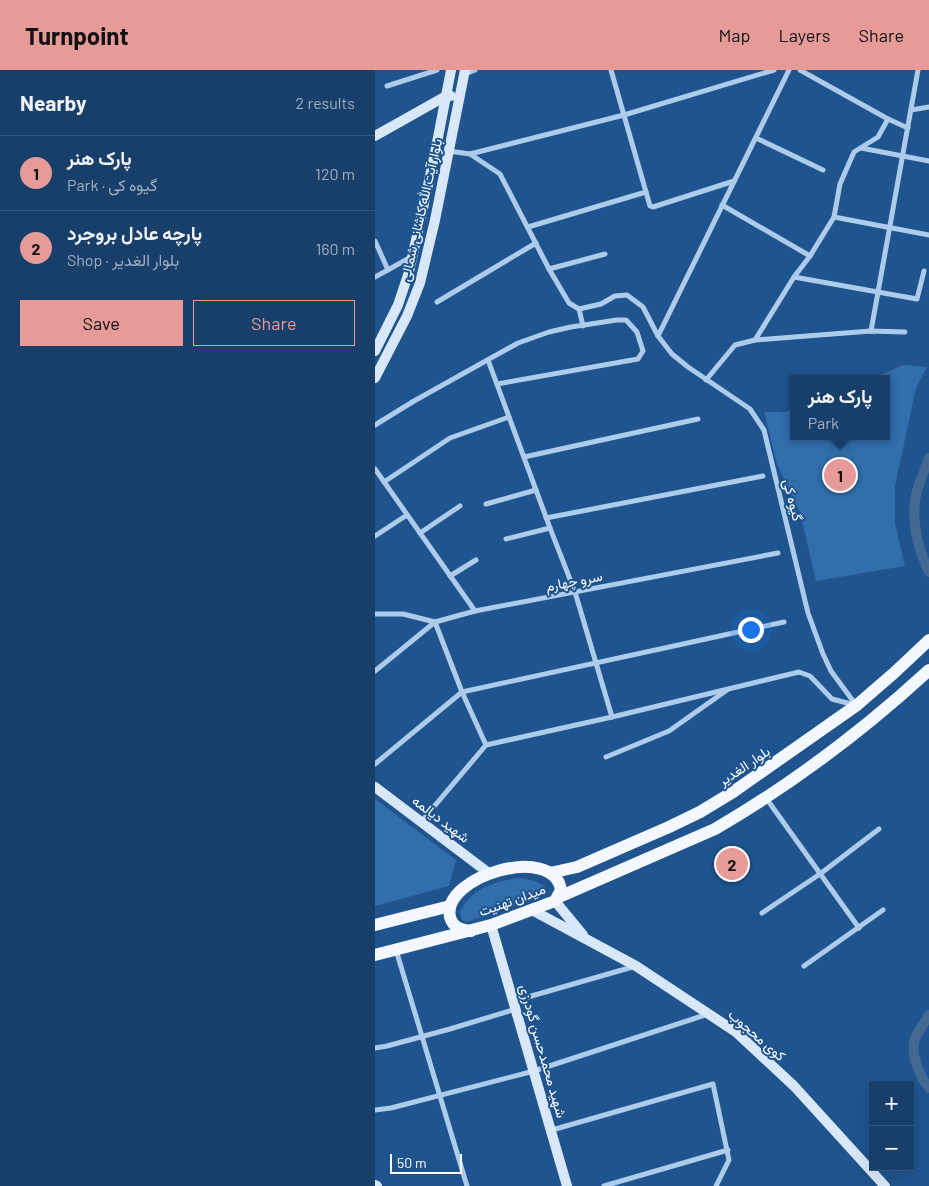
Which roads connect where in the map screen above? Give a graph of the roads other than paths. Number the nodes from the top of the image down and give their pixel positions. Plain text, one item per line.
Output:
1 (437, 70) edge
2 (451, 70) edge
3 (475, 70) edge
4 (611, 70) edge
5 (774, 70) edge
6 (789, 70) edge
7 (800, 70) edge
8 (918, 70) edge
9 (465, 72) edge
10 (387, 86) dead end
11 (446, 96) junction
12 (460, 96) junction
13 (929, 107) edge
14 (911, 110) junction
15 (624, 115) junction
16 (888, 119) junction
17 (908, 128) junction
18 (375, 136) edge
19 (756, 138) junction
20 (860, 148) junction
21 (449, 151) junction
22 (470, 154) junction
23 (903, 156) junction
24 (929, 161) edge
25 (823, 170) dead end
26 (735, 181) junction
27 (646, 192) junction
28 (722, 205) junction
29 (834, 217) junction
30 (528, 227) junction
31 (889, 228) junction
32 (929, 235) edge
33 (375, 241) edge
34 (536, 243) junction
35 (605, 254) dead end
36 (413, 256) junction
37 (810, 256) junction
38 (549, 269) junction
39 (388, 270) junction
40 (925, 271) dead end
41 (375, 277) edge
42 (794, 277) junction
43 (878, 291) junction
44 (437, 302) dead end
45 (579, 310) junction
46 (583, 326) junction
47 (871, 331) junction
48 (905, 332) dead end
49 (658, 336) junction
50 (755, 340) junction
51 (375, 350) edge
52 (488, 360) junction
53 (375, 378) edge
54 (706, 380) junction
55 (497, 384) junction
56 (509, 417) junction
57 (698, 419) dead end
58 (375, 425) edge
59 (524, 457) junction
60 (375, 469) edge
61 (763, 476) dead end
62 (383, 482) junction
63 (536, 490) junction
64 (486, 504) dead end
65 (459, 506) dead end
66 (407, 515) junction
67 (547, 518) junction
68 (550, 528) junction
69 (420, 533) junction
70 (375, 536) edge
71 (506, 539) dead end
72 (778, 553) dead end
73 (475, 560) dead end
74 (450, 576) junction
75 (575, 592) junction
76 (475, 611) junction
77 (375, 614) edge
78 (435, 622) junction
79 (784, 622) dead end
80 (929, 640) edge
81 (595, 663) junction
82 (929, 670) edge
83 (375, 671) edge
84 (729, 688) junction
85 (462, 692) junction
86 (857, 705) junction
87 (612, 717) junction
88 (486, 744) junction
89 (606, 756) dead end
90 (375, 764) edge
91 (375, 787) edge
92 (765, 797) junction
93 (421, 822) junction
94 (879, 829) dead end
95 (550, 873) junction
96 (490, 874) junction
97 (821, 874) junction
98 (557, 899) junction
99 (450, 906) junction
100 (532, 910) junction
101 (883, 910) dead end
102 (762, 913) dead end
103 (375, 925) edge
104 (491, 925) junction
105 (859, 928) junction
106 (471, 931) junction
107 (585, 938) junction
108 (395, 950) junction
109 (375, 955) edge
110 (636, 966) junction
111 (804, 966) dead end
112 (515, 1005) junction
113 (709, 1014) junction
114 (422, 1036) junction
115 (375, 1048) edge
116 (534, 1071) junction
117 (440, 1096) junction
118 (375, 1110) edge
119 (552, 1130) junction
120 (727, 1150) junction
121 (467, 1186) edge
122 (567, 1186) edge
123 (604, 1186) edge
124 (716, 1186) edge
125 (885, 1186) edge

1 - 10 street
2 - 11 street, بلوار آیت الله کاشانی شمالی
3 - 9 street
4 - 15 street
5 - 15 street
6 - 19 street
7 - 16 street
8 - 14 street
9 - 12 street, بلوار آیت الله کاشانی شمالی
11 - 12 street
11 - 18 street
11 - 36 street, بلوار آیت الله کاشانی شمالی
12 - 21 street, بلوار آیت الله کاشانی شمالی
13 - 14 street
14 - 17 street
15 - 22 street
15 - 27 street
16 - 17 street
16 - 20 street
17 - 23 street
19 - 25 street
19 - 26 street
20 - 23 street
20 - 29 street
21 - 22 street
21 - 53 street, بلوار آیت الله کاشانی شمالی
22 - 30 street
23 - 24 street
23 - 31 street
26 - 27 street
26 - 28 street
27 - 30 street
28 - 37 street
28 - 49 street
29 - 31 street
29 - 37 street
30 - 34 street
31 - 32 street
31 - 43 street
33 - 39 street
34 - 38 street
34 - 44 street
35 - 38 street
36 - 39 street
36 - 51 street, بلوار آیت الله کاشانی شمالی
37 - 42 street
38 - 45 street
39 - 41 street
40 - 43 street
42 - 43 street
42 - 50 street
43 - 47 street
45 - 46 street
45 - 49 street, گیوه کی
46 - 52 street
46 - 55 street
47 - 48 street
47 - 50 street
49 - 54 street, گیوه کی
50 - 54 street
52 - 55 street
52 - 58 street
54 - 86 street, گیوه کی
55 - 56 street
56 - 59 street
56 - 62 street
57 - 59 street
59 - 63 street
60 - 62 street
61 - 67 street
62 - 66 street
63 - 64 street
63 - 67 street
65 - 69 street
66 - 69 street
66 - 70 street
67 - 68 street
68 - 71 street
68 - 75 street
69 - 74 street
72 - 75 street, سرو چهارم
73 - 74 street
74 - 76 street
75 - 76 street, سرو چهارم
75 - 81 street
76 - 78 street, سرو چهارم
77 - 78 street, سرو چهارم
78 - 83 street
78 - 85 street
79 - 81 street
80 - 86 main road, بلوار الغدیر
81 - 85 street
81 - 87 street
82 - 92 main road
84 - 86 street
84 - 87 street
84 - 89 street
85 - 88 street
85 - 90 street
86 - 95 main road, بلوار الغدیر
87 - 88 street
88 - 93 street
91 - 93 street, شهید دیالمه
92 - 97 street
92 - 98 main road
93 - 96 street, شهید دیالمه
94 - 97 street
95 - 96 main road, میدان تهنیت
95 - 98 main road, میدان تهنیت
96 - 99 main road, میدان تهنیت
97 - 102 street
97 - 105 street
98 - 100 main road, میدان تهنیت
98 - 107 street
99 - 103 main road
99 - 106 main road, میدان تهنیت
100 - 104 main road, میدان تهنیت
100 - 107 street, کوی محجوب
101 - 105 street
104 - 106 main road, میدان تهنیت
104 - 112 street, شهید محمدحسن گودرزی
105 - 111 street
106 - 108 main road
107 - 110 street, کوی محجوب
108 - 109 main road
108 - 114 street
110 - 112 street
110 - 113 street, کوی محجوب
112 - 114 street
112 - 116 street, شهید محمدحسن گودرزی
113 - 116 street
113 - 125 street, کوی محجوب
114 - 115 street
114 - 117 street
116 - 117 street
116 - 119 street, شهید محمدحسن گودرزی
117 - 118 street
117 - 121 street
119 - 120 street
119 - 122 street, شهید محمدحسن گودرزی
120 - 123 street
120 - 124 street

